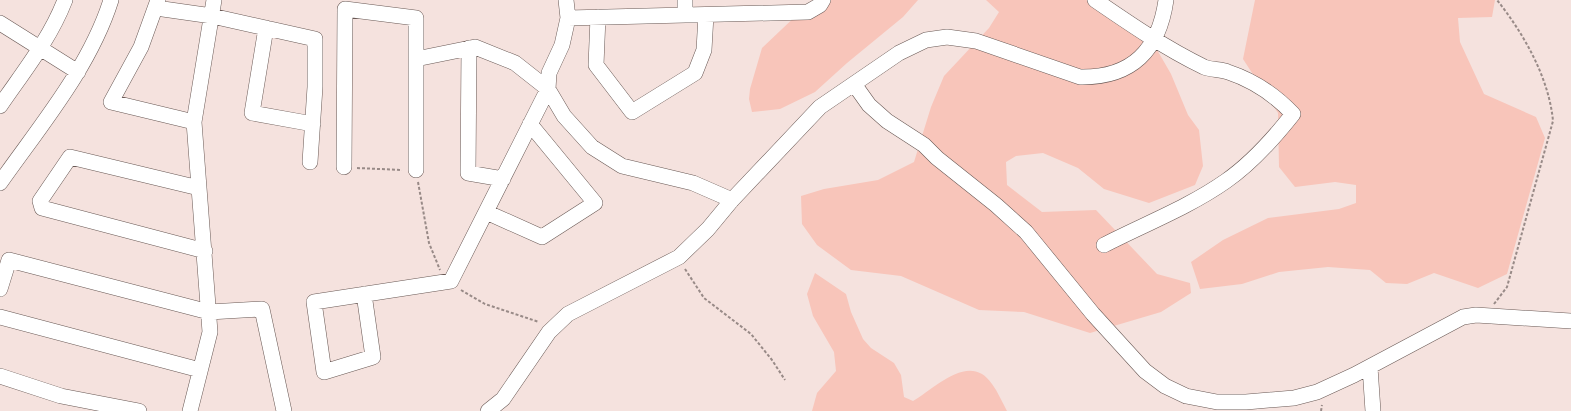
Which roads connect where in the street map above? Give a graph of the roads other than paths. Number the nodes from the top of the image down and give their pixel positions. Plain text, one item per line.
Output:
1 (65, 0) edge
2 (111, 0) edge
3 (214, 0) edge
4 (566, 0) edge
5 (685, 0) edge
6 (823, 0) edge
7 (1095, 0) edge
8 (1166, 0) edge
9 (157, 4) edge
10 (694, 11) edge
11 (212, 16) junction
12 (598, 17) junction
13 (568, 18) junction
14 (0, 23) edge
15 (266, 28) junction
16 (1155, 39) junction
17 (469, 48) junction
18 (41, 49) junction
19 (416, 59) junction
20 (78, 72) junction
21 (854, 84) junction
22 (548, 89) junction
23 (1, 104) edge
24 (194, 122) junction
25 (313, 124) junction
26 (530, 124) junction
27 (310, 162) dead end
28 (344, 167) road end
29 (416, 170) road end
30 (503, 179) junction
31 (0, 183) edge
32 (199, 188) junction
33 (732, 200) junction
34 (486, 212) junction
35 (1104, 245) dead end
36 (205, 251) junction
37 (0, 289) edge
38 (364, 294) junction
39 (209, 312) junction
40 (0, 317) edge
41 (1571, 321) edge
42 (1370, 366) junction
43 (200, 370) junction
44 (0, 376) edge
45 (139, 411) edge
46 (190, 411) edge
47 (284, 411) edge
48 (488, 411) edge
49 (1373, 411) edge

1 - 18 street
2 - 20 street
3 - 11 street
4 - 13 street
5 - 10 street
6 - 10 street
7 - 16 street
8 - 16 street
9 - 11 street
9 - 24 street
10 - 12 street
10 - 12 street
11 - 15 street
11 - 24 street
12 - 13 street
13 - 22 street
14 - 18 street
15 - 25 street
15 - 25 street
16 - 21 street
16 - 35 street
17 - 19 street
17 - 22 street
17 - 30 street
18 - 20 street
18 - 23 street
19 - 28 street
19 - 29 street
20 - 31 street
21 - 33 street
21 - 42 street
22 - 26 street
22 - 33 street
24 - 32 street
25 - 27 street
26 - 30 street
26 - 34 street
30 - 34 street
32 - 36 street
32 - 36 street
33 - 48 street
34 - 38 street
36 - 39 street
37 - 39 street
38 - 38 street
39 - 43 street
39 - 47 street
40 - 43 street
41 - 42 street
42 - 49 street
43 - 46 street
44 - 45 street

